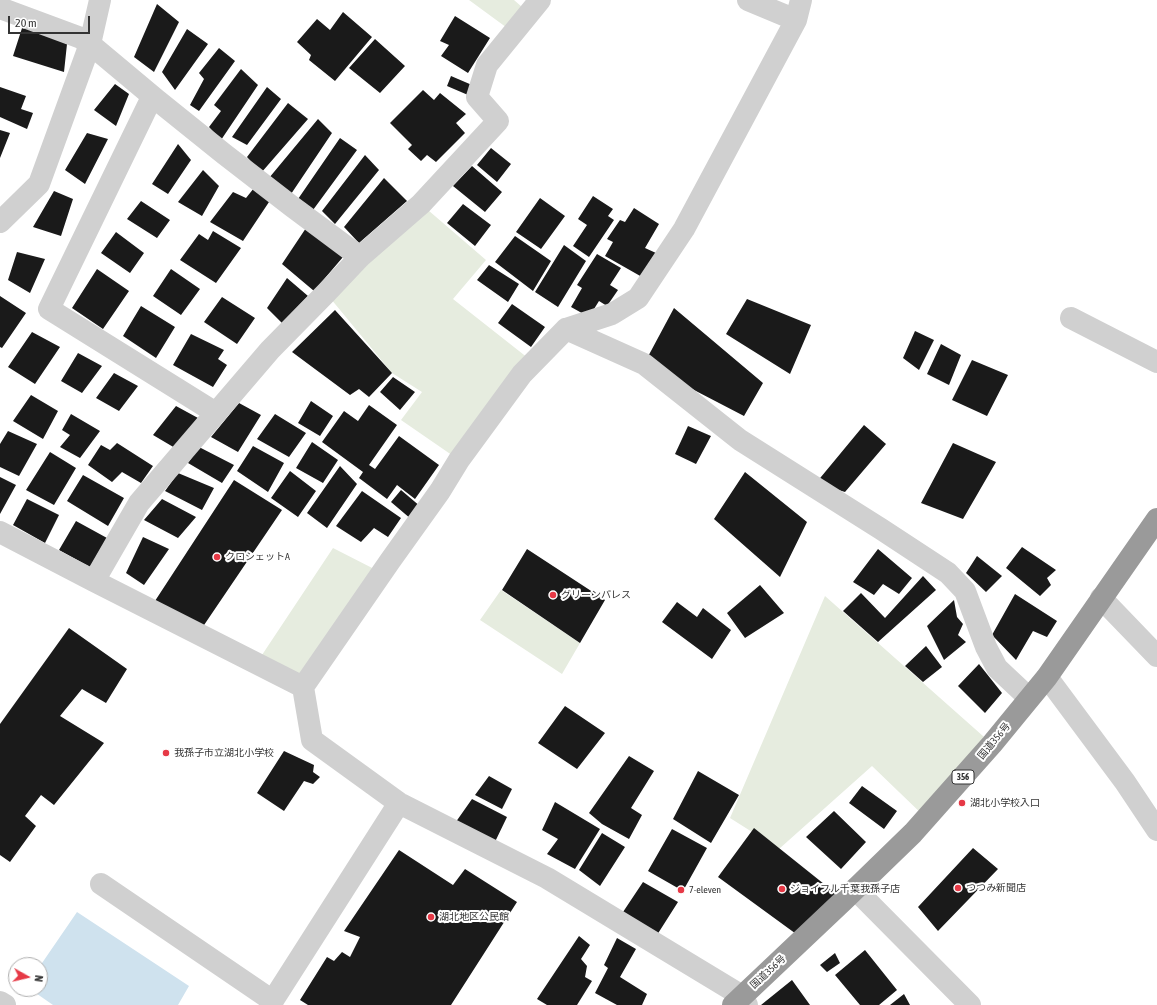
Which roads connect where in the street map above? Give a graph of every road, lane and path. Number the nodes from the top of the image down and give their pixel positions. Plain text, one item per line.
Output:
1 (100, 0) edge
2 (540, 0) edge
3 (748, 0) edge
4 (0, 8) edge
5 (798, 10) edge
6 (90, 44) junction
7 (152, 97) junction
8 (0, 222) edge
9 (360, 257) junction
10 (1071, 318) dead end
11 (566, 329) junction
12 (1157, 362) edge
13 (216, 413) junction
14 (1156, 523) edge
15 (0, 532) edge
16 (94, 581) junction
17 (1101, 598) junction
18 (1157, 656) edge
19 (1047, 677) junction
20 (304, 687) junction
21 (1029, 698) junction
22 (399, 804) junction
23 (1157, 830) edge
24 (101, 884) dead end
25 (855, 889) junction
26 (0, 1002) edge
27 (741, 1002) edge
28 (271, 1003) edge
29 (5, 1005) edge
30 (970, 1005) edge

1 - 6 street
2 - 9 street
3 - 5 street
4 - 6 street
5 - 11 street
6 - 7 street
6 - 8 street
7 - 9 street
7 - 13 street
9 - 13 street
10 - 12 street
11 - 20 street
11 - 21 street
13 - 16 street
14 - 17 highway, 国道356号 / 356
15 - 16 street
16 - 20 street
17 - 18 street
17 - 19 highway, 国道356号 / 356
19 - 21 highway, 国道356号 / 356
19 - 23 street
20 - 22 street
21 - 25 highway, 国道356号 / 356
22 - 27 street
22 - 28 street
24 - 28 street
25 - 27 highway, 国道356号 / 356
25 - 30 street
26 - 29 street

